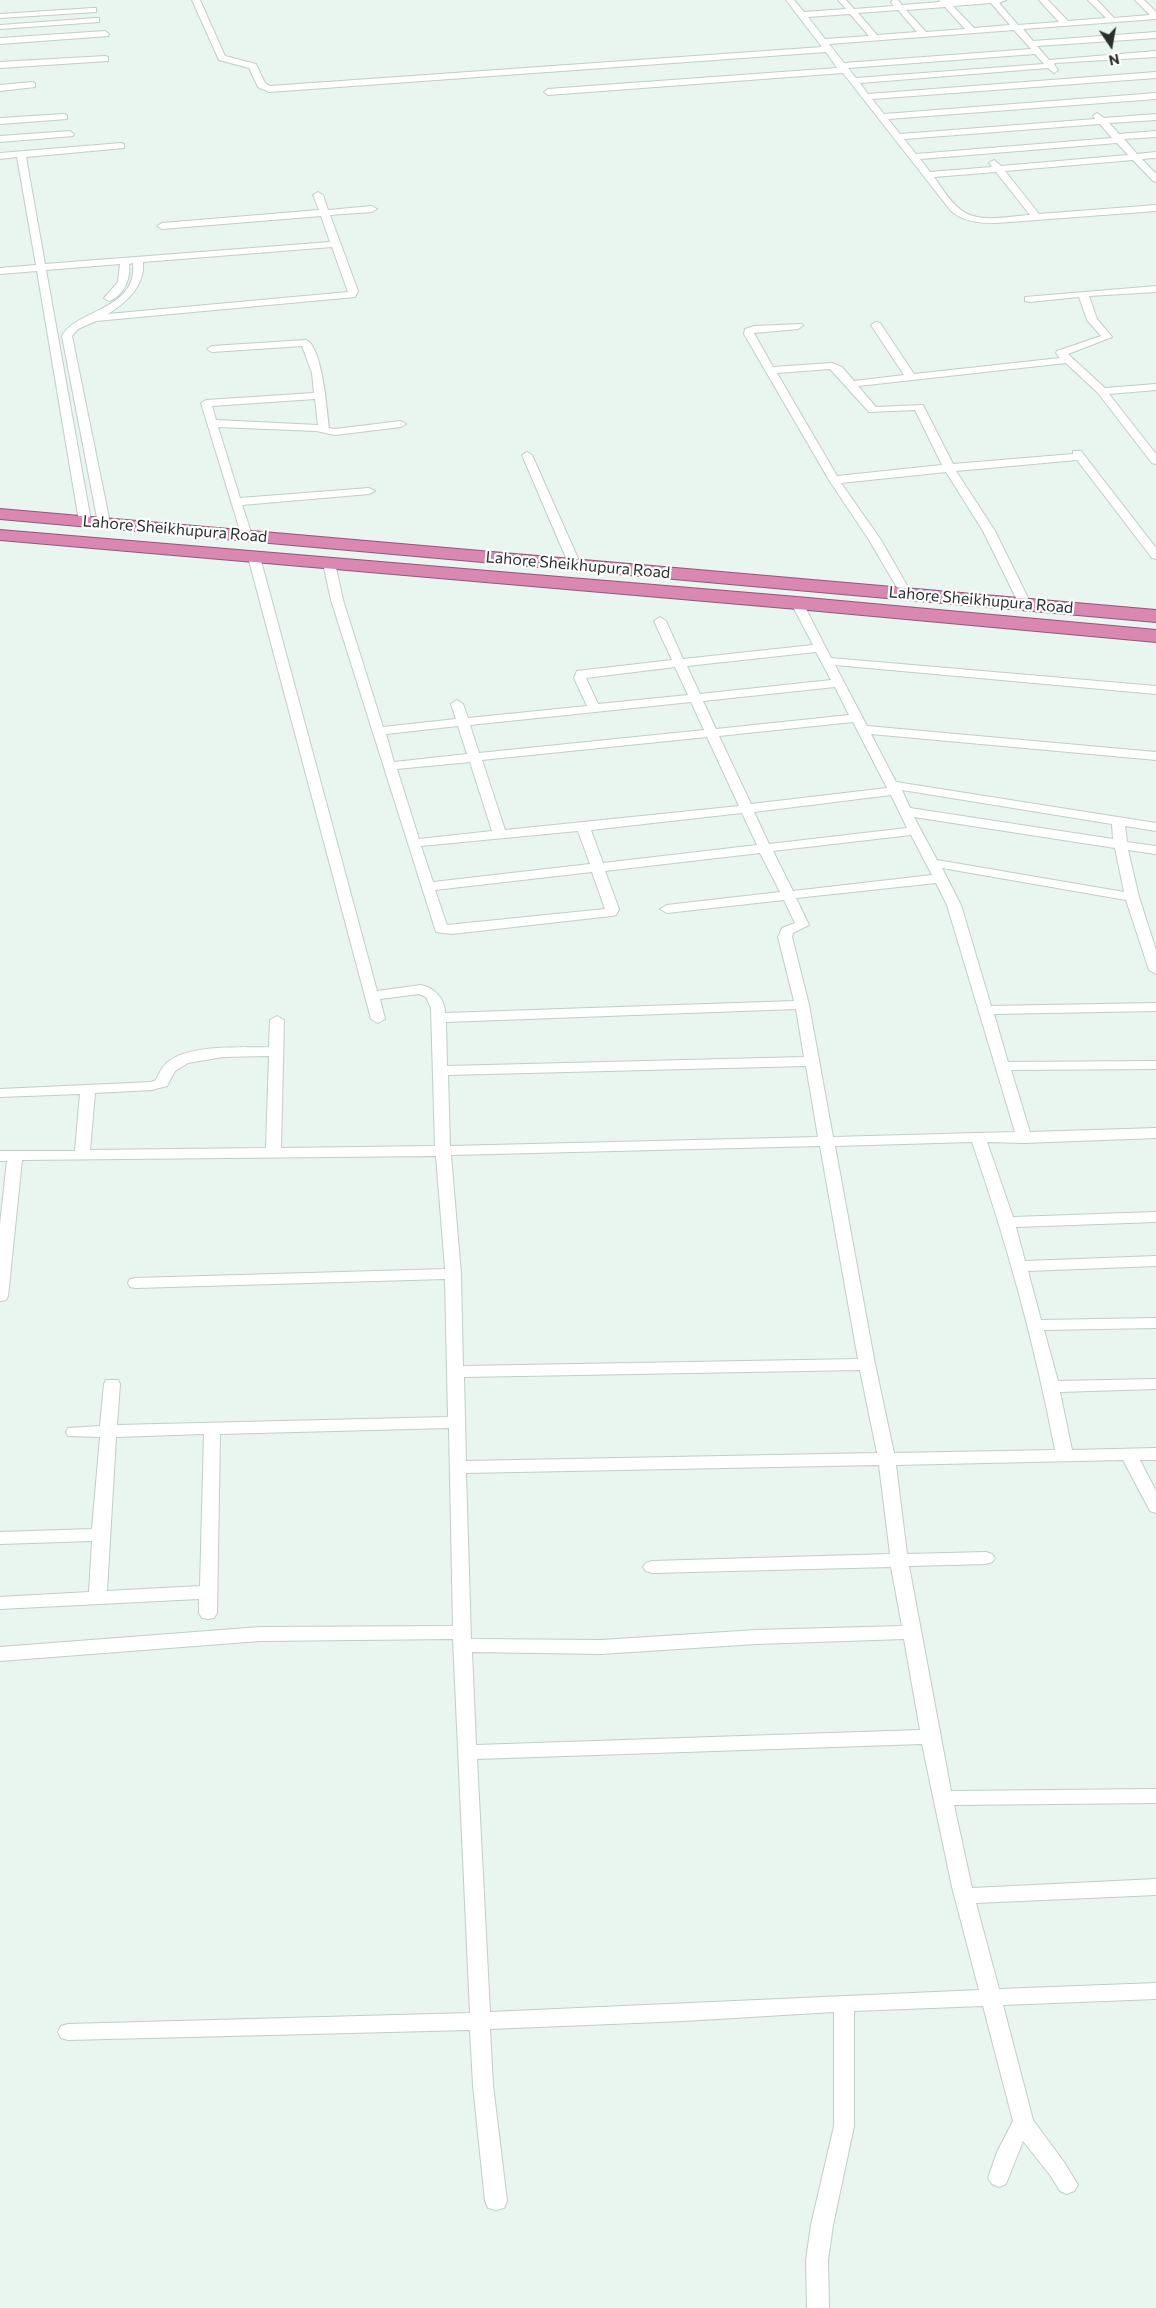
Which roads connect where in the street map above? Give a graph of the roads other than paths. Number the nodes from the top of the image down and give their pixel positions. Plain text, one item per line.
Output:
1 (196, 0) edge
2 (790, 0) edge
3 (842, 0) edge
4 (893, 0) edge
5 (992, 0) edge
6 (1004, 0) edge
7 (1042, 0) edge
8 (1092, 0) edge
9 (1139, 0) edge
10 (945, 2) edge
11 (899, 8) junction
12 (93, 10) dead end
13 (851, 11) junction
14 (800, 15) junction
15 (0, 16) edge
16 (1156, 16) edge
17 (96, 20) dead end
18 (1112, 21) junction
19 (1066, 24) junction
20 (0, 27) edge
21 (1018, 28) junction
22 (972, 31) junction
23 (105, 34) dead end
24 (924, 35) junction
25 (1156, 35) edge
26 (875, 38) junction
27 (0, 41) edge
28 (824, 45) junction
29 (1034, 48) junction
30 (1156, 54) edge
31 (105, 59) dead end
32 (1049, 64) junction
33 (0, 65) edge
34 (842, 68) junction
35 (646, 75) junction
36 (1156, 75) edge
37 (853, 81) junction
38 (32, 85) dead end
39 (0, 88) edge
40 (548, 92) dead end
41 (1074, 92) junction
42 (1156, 96) edge
43 (865, 97) junction
44 (64, 116) dead end
45 (881, 117) junction
46 (1156, 117) edge
47 (0, 121) edge
48 (1101, 121) junction
49 (70, 134) dead end
50 (1156, 134) edge
51 (898, 138) junction
52 (0, 139) edge
53 (1117, 139) junction
54 (0, 148) edge
55 (21, 154) junction
56 (1156, 155) edge
57 (0, 156) edge
58 (913, 156) junction
59 (1135, 158) junction
60 (995, 165) junction
61 (927, 175) junction
62 (1156, 178) edge
63 (318, 195) dead end
64 (1156, 208) edge
65 (372, 209) dead end
66 (324, 213) junction
67 (1037, 217) junction
68 (162, 226) dead end
69 (336, 246) junction
70 (139, 262) junction
71 (124, 263) junction
72 (41, 268) junction
73 (0, 271) edge
74 (1156, 289) edge
75 (1082, 294) junction
76 (1029, 298) dead end
77 (94, 318) junction
78 (876, 325) dead end
79 (798, 326) dead end
80 (53, 334) junction
81 (212, 349) dead end
82 (1069, 360) junction
83 (771, 370) junction
84 (911, 378) junction
85 (852, 384) junction
86 (1156, 387) edge
87 (1102, 391) junction
88 (320, 396) junction
89 (212, 423) junction
90 (401, 424) dead end
91 (324, 430) junction
92 (527, 455) dead end
93 (1156, 461) edge
94 (950, 468) junction
95 (834, 480) junction
96 (370, 491) dead end
97 (236, 502) junction
98 (0, 514) edge
99 (85, 522) junction
100 (104, 523) junction
101 (0, 535) edge
102 (246, 535) junction
103 (1154, 551) edge
104 (254, 557) junction
105 (330, 563) junction
106 (575, 565) junction
107 (906, 594) junction
108 (797, 603) junction
109 (1025, 604) junction
110 (1156, 616) edge
111 (660, 622) dead end
112 (1156, 636) edge
113 (820, 648) junction
114 (828, 661) junction
115 (679, 662) junction
116 (838, 683) junction
117 (1156, 690) edge
118 (695, 697) junction
119 (457, 704) dead end
120 (594, 708) junction
121 (463, 722) junction
122 (859, 723) junction
123 (378, 731) junction
124 (712, 733) junction
125 (1156, 756) edge
126 (476, 758) junction
127 (389, 766) junction
128 (894, 788) junction
129 (747, 808) junction
130 (904, 811) junction
131 (1118, 821) junction
132 (582, 826) junction
133 (1156, 827) edge
134 (915, 831) junction
135 (500, 835) junction
136 (414, 843) junction
137 (1120, 844) junction
138 (765, 849) junction
139 (1156, 850) edge
140 (933, 862) junction
141 (598, 868) junction
142 (941, 878) junction
143 (427, 887) junction
144 (787, 895) junction
145 (1132, 897) junction
146 (667, 908) dead end
147 (1152, 947) edge
148 (1156, 970) edge
149 (371, 996) junction
150 (802, 1005) junction
151 (1156, 1007) edge
152 (985, 1010) junction
153 (438, 1018) junction
154 (277, 1020) dead end
155 (378, 1020) dead end
156 (277, 1051) junction
157 (812, 1061) junction
158 (1156, 1065) edge
159 (1002, 1066) junction
160 (441, 1071) junction
161 (88, 1090) junction
162 (0, 1093) edge
163 (1156, 1134) edge
164 (978, 1138) junction
165 (1024, 1138) junction
166 (827, 1142) junction
167 (443, 1151) junction
168 (273, 1153) junction
169 (82, 1154) junction
170 (8, 1156) edge
171 (1156, 1217) edge
172 (1006, 1222) junction
173 (1156, 1261) edge
174 (1018, 1266) junction
175 (453, 1274) junction
176 (136, 1283) dead end
177 (0, 1296) edge
178 (1156, 1323) edge
179 (1035, 1325) junction
180 (867, 1364) junction
181 (455, 1372) junction
182 (112, 1384) dead end
183 (1156, 1384) edge
184 (1051, 1387) junction
185 (456, 1422) junction
186 (212, 1429) junction
187 (74, 1432) dead end
188 (108, 1432) junction
189 (1156, 1454) edge
190 (1129, 1455) junction
191 (1065, 1456) junction
192 (887, 1459) junction
193 (458, 1467) junction
194 (1156, 1507) edge
195 (101, 1534) junction
196 (0, 1538) edge
197 (986, 1558) dead end
198 (899, 1561) junction
199 (652, 1567) dead end
200 (208, 1592) junction
201 (98, 1598) junction
202 (0, 1603) edge
203 (208, 1613) dead end
204 (912, 1632) junction
205 (463, 1639) junction
206 (0, 1654) edge
207 (930, 1737) junction
208 (468, 1752) junction
209 (1156, 1796) edge
210 (944, 1798) junction
211 (1156, 1887) edge
212 (964, 1896) junction
213 (1156, 1991) edge
214 (991, 1998) junction
215 (844, 2003) junction
216 (480, 2021) junction
217 (68, 2032) dead end
218 (1023, 2121) junction
219 (999, 2178) dead end
220 (1067, 2185) dead end
221 (496, 2201) dead end
222 (818, 2308) edge

1 - 35 street
2 - 14 street
3 - 13 street
4 - 11 street
5 - 6 street
5 - 10 street
5 - 21 street
7 - 19 street
8 - 18 street
9 - 16 street
10 - 11 street
10 - 22 street
11 - 13 street
11 - 24 street
12 - 15 street
13 - 14 street
13 - 26 street
14 - 28 street
16 - 18 street
17 - 20 street
18 - 19 street
19 - 21 street
21 - 22 street
21 - 29 street
22 - 24 street
23 - 27 street
24 - 26 street
25 - 29 street
26 - 28 street
28 - 34 street
28 - 35 street
29 - 32 street
29 - 34 street
30 - 32 street
31 - 33 street
32 - 37 street
32 - 41 street
34 - 35 street
34 - 37 street
35 - 40 street
36 - 41 street
37 - 43 street
38 - 39 street
41 - 42 street
41 - 43 street
41 - 45 street
41 - 48 street
43 - 45 street
44 - 47 street
45 - 51 street
46 - 48 street
48 - 51 street
48 - 53 street
49 - 52 street
50 - 53 street
51 - 58 street
53 - 58 street
53 - 59 street
54 - 55 street
55 - 57 street
55 - 72 street
56 - 59 street
58 - 61 street
59 - 60 street
59 - 62 street
60 - 61 street
60 - 67 street
61 - 67 street
63 - 66 street
64 - 67 street
65 - 66 street
66 - 68 street
66 - 69 street
69 - 70 street
69 - 77 street
70 - 71 street
70 - 77 street
71 - 72 street
71 - 80 street
72 - 73 street
72 - 80 street
74 - 75 street
75 - 76 street
75 - 82 street
77 - 100 street
78 - 84 street
79 - 83 street
80 - 99 street
81 - 88 street
82 - 84 street
82 - 87 street
83 - 85 street
83 - 95 street
84 - 85 street
85 - 94 street
86 - 87 street
87 - 93 street
88 - 89 street
88 - 91 street
89 - 91 street
89 - 97 street
90 - 91 street
92 - 106 street
94 - 95 street
94 - 103 street
94 - 109 street
95 - 107 street
96 - 97 street
97 - 102 street
98 - 99 highway, Lahore Sheikhupura Road
99 - 100 highway, Lahore Sheikhupura Road
100 - 102 highway, Lahore Sheikhupura Road
101 - 104 highway, Lahore Sheikhupura Road
102 - 106 highway, Lahore Sheikhupura Road
104 - 105 highway, Lahore Sheikhupura Road
104 - 149 street
105 - 108 highway, Lahore Sheikhupura Road
105 - 123 street
106 - 107 highway, Lahore Sheikhupura Road
107 - 109 highway, Lahore Sheikhupura Road
108 - 112 highway, Lahore Sheikhupura Road
108 - 113 street
109 - 110 highway, Lahore Sheikhupura Road
111 - 115 street
113 - 114 street
113 - 115 street
114 - 116 street
114 - 117 street
115 - 118 street
115 - 120 street
116 - 118 street
116 - 122 street
118 - 120 street
118 - 124 street
119 - 121 street
120 - 121 street
121 - 123 street
121 - 126 street
122 - 124 street
122 - 125 street
122 - 128 street
123 - 127 street
124 - 126 street
124 - 129 street
126 - 127 street
126 - 135 street
127 - 136 street
128 - 129 street
128 - 130 street
128 - 131 street
129 - 132 street
129 - 138 street
130 - 134 street
130 - 137 street
131 - 133 street
131 - 137 street
132 - 135 street
132 - 141 street
134 - 138 street
134 - 140 street
135 - 136 street
136 - 143 street
137 - 139 street
137 - 145 street
138 - 141 street
138 - 144 street
140 - 142 street
140 - 145 street
141 - 143 street
141 - 143 street
142 - 144 street
142 - 152 street
144 - 146 street
144 - 150 street
145 - 147 street
147 - 148 street
149 - 153 street
149 - 155 street
150 - 153 street
150 - 157 street
151 - 152 street
152 - 159 street
153 - 160 street
154 - 156 street
156 - 161 street
156 - 168 street
157 - 160 street
157 - 166 street
158 - 159 street
159 - 165 street
160 - 167 street
161 - 162 street
161 - 169 street
163 - 165 street
164 - 165 street
164 - 166 street
164 - 172 street
166 - 167 street
166 - 180 street
167 - 168 street
167 - 175 street
168 - 169 street
169 - 170 street
170 - 177 street
171 - 172 street
172 - 174 street
173 - 174 street
174 - 179 street
175 - 176 street
175 - 181 street
178 - 179 street
179 - 184 street
180 - 181 street
180 - 192 street
181 - 185 street
182 - 188 street
183 - 184 street
184 - 191 street
185 - 186 street
185 - 193 street
186 - 188 street
186 - 200 street
187 - 188 street
188 - 195 street
189 - 190 street
190 - 191 street
190 - 194 street
191 - 192 street
192 - 193 street
192 - 198 street
193 - 205 street
195 - 196 street
195 - 201 street
197 - 198 street
198 - 199 street
198 - 204 street
200 - 201 street
200 - 203 street
201 - 202 street
204 - 205 street
204 - 207 street
205 - 206 street
205 - 208 street
207 - 208 street
207 - 210 street
208 - 216 street
209 - 210 street
210 - 212 street
211 - 212 street
212 - 214 street
213 - 214 street
214 - 215 street
214 - 218 street
215 - 216 street
215 - 222 street
216 - 217 street
216 - 221 street
218 - 219 street
218 - 220 street

